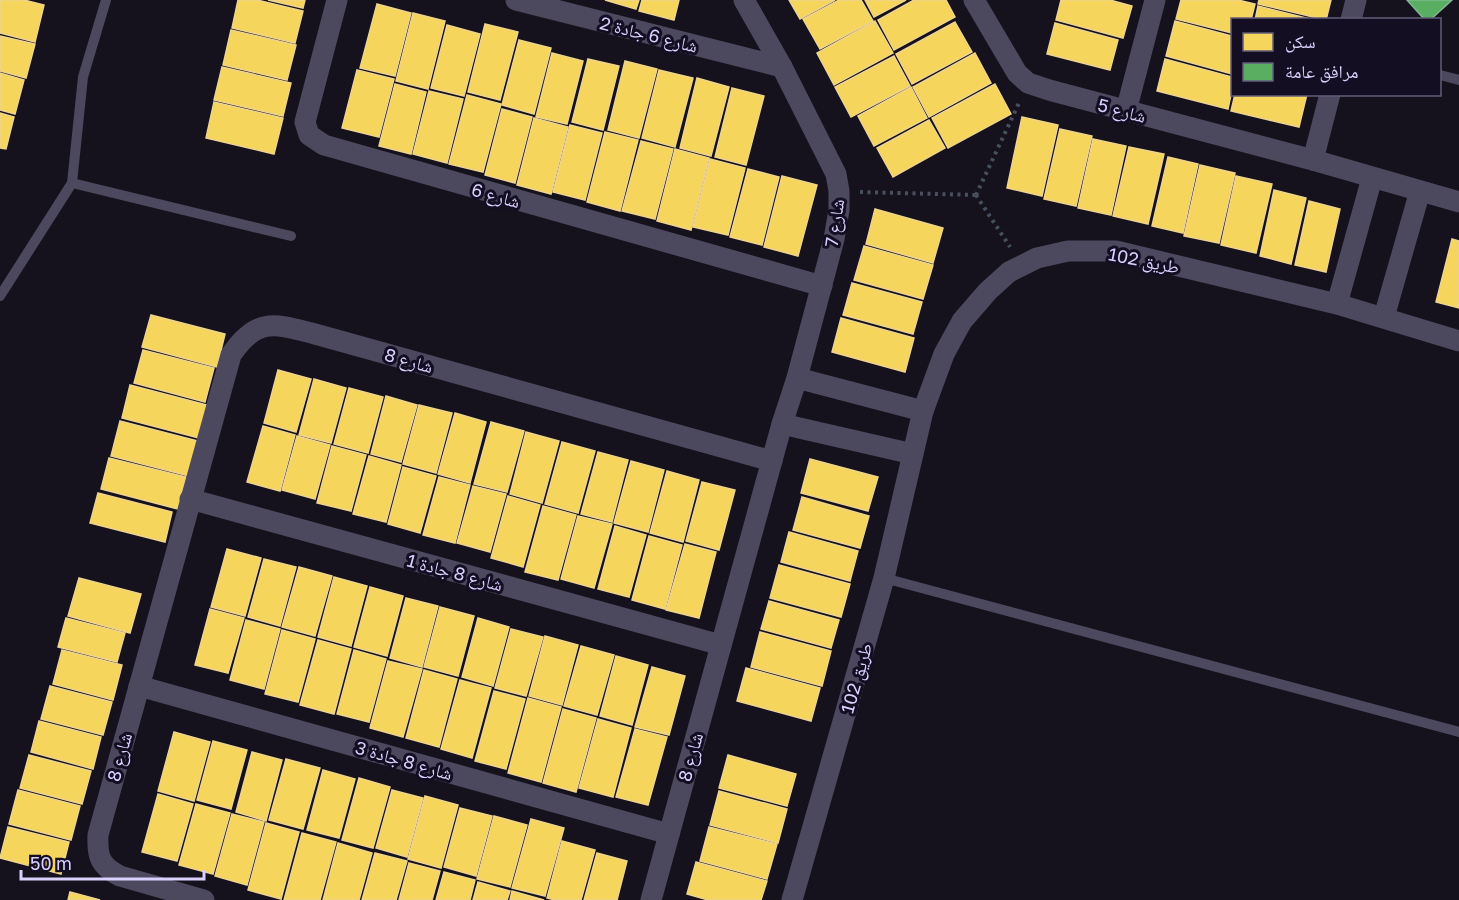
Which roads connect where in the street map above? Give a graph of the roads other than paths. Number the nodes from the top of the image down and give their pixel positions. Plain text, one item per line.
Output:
1 (105, 0) edge
2 (337, 0) edge
3 (516, 0) edge
4 (744, 0) edge
5 (974, 0) edge
6 (1155, 0) edge
7 (1356, 0) edge
8 (1352, 18) edge
9 (782, 67) junction
10 (1441, 75) edge
11 (1459, 80) edge
12 (1329, 96) edge
13 (1126, 111) junction
14 (1313, 160) junction
15 (1372, 178) junction
16 (72, 183) junction
17 (1420, 191) junction
18 (1459, 202) edge
19 (291, 236) dead end
20 (822, 286) junction
21 (0, 296) edge
22 (1336, 304) junction
23 (1384, 317) junction
24 (1459, 341) edge
25 (797, 378) junction
26 (923, 411) junction
27 (782, 424) junction
28 (913, 454) junction
29 (772, 461) junction
30 (190, 499) junction
31 (884, 578) junction
32 (721, 645) junction
33 (139, 686) junction
34 (1459, 732) edge
35 (669, 834) junction
36 (204, 900) edge
37 (651, 900) edge
38 (792, 900) edge

1 - 16 lane
2 - 20 street, شارع 6
3 - 9 street, شارع 6 جادة 2
4 - 9 street, شارع 7
5 - 13 street, شارع 5
6 - 13 street
7 - 8 street
9 - 20 street, شارع 7
10 - 11 lane
12 - 14 street
13 - 14 street, شارع 5
14 - 15 street, شارع 5
15 - 17 street, شارع 5
15 - 22 street
16 - 19 lane
16 - 21 lane
17 - 18 street, شارع 5
17 - 23 street
20 - 25 street, شارع 7
22 - 23 street, طريق 102
22 - 26 street, طريق 102
23 - 24 street, طريق 102
25 - 26 street
25 - 27 street, شارع 7
26 - 28 street, طريق 102
27 - 28 street
27 - 29 street, شارع 7
28 - 31 street, طريق 102
29 - 30 street, شارع 8
29 - 32 street, شارع 8
30 - 32 street, شارع 8 جادة 1
30 - 33 street, شارع 8
31 - 34 lane
31 - 38 street, طريق 102
32 - 35 street, شارع 8
33 - 35 street, شارع 8 جادة 3
33 - 36 street, شارع 8
35 - 37 street, شارع 8

